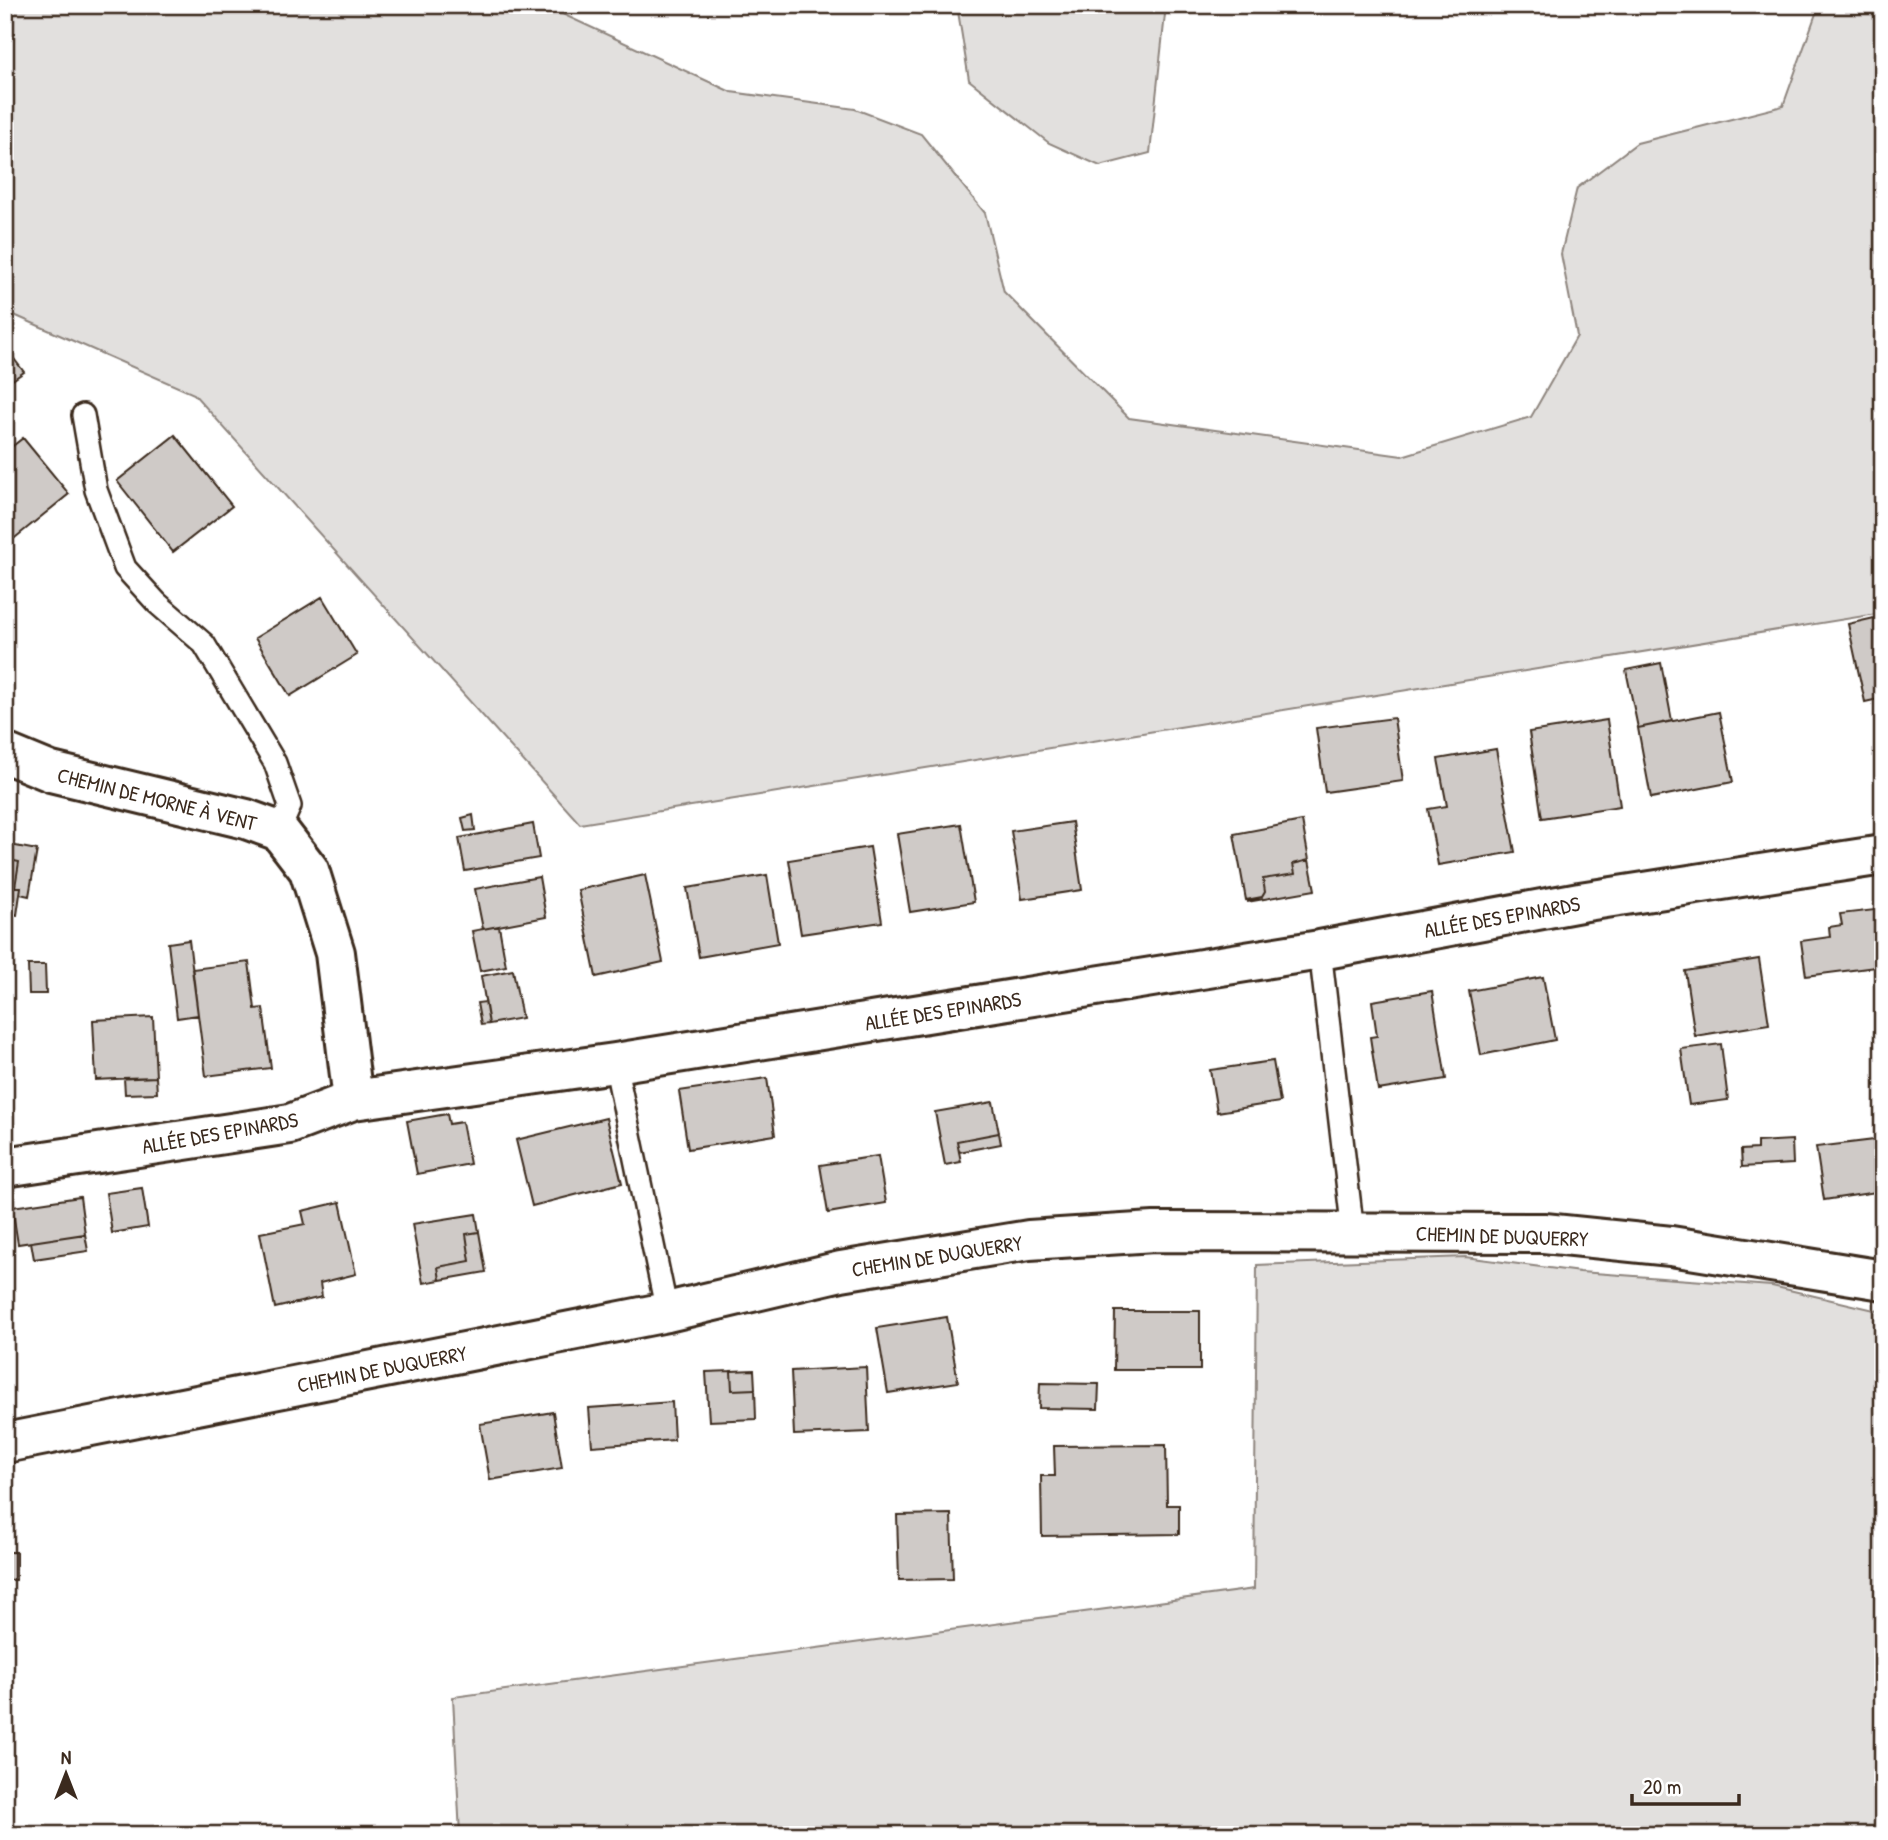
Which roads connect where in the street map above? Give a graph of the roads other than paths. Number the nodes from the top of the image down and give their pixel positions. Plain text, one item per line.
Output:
1 (83, 415) dead end
2 (5, 753) edge
3 (279, 831) junction
4 (1883, 855) edge
5 (1320, 950) junction
6 (615, 1063) junction
7 (353, 1100) junction
8 (5, 1167) edge
9 (1353, 1233) junction
10 (1883, 1280) edge
11 (667, 1312) junction
12 (5, 1443) edge

1 - 3 lane
2 - 3 street, CHEMIN DE MORNE À VENT
3 - 7 street, CHEMIN DE MORNE À VENT
4 - 5 street, ALLÉE DES EPINARDS
5 - 6 street, ALLÉE DES EPINARDS
5 - 9 lane
6 - 7 street, ALLÉE DES EPINARDS
6 - 11 lane
7 - 8 street, ALLÉE DES EPINARDS
9 - 10 street, CHEMIN DE DUQUERRY
9 - 11 street, CHEMIN DE DUQUERRY
11 - 12 street, CHEMIN DE DUQUERRY

